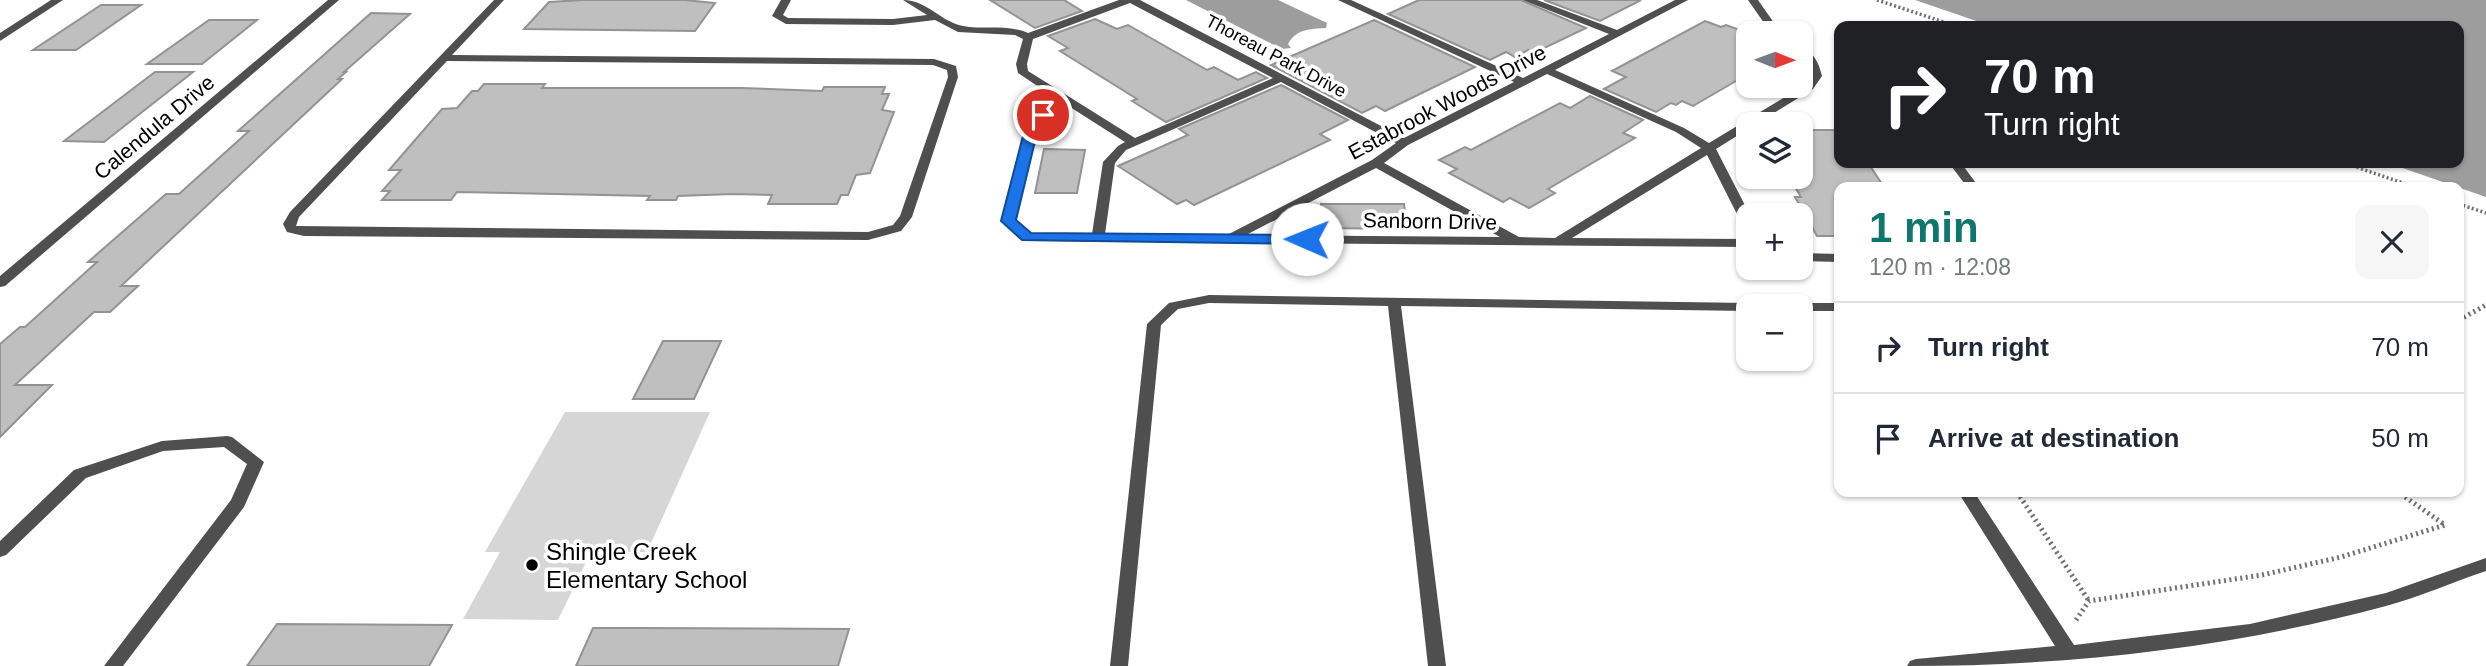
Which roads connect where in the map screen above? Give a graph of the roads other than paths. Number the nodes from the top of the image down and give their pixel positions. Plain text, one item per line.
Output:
1 (58, 0) edge
2 (334, 0) edge
3 (499, 0) edge
4 (786, 0) edge
5 (908, 0) edge
6 (1130, 0) edge
7 (1343, 0) edge
8 (1528, 0) edge
9 (1753, 0) edge
10 (1674, 1) edge
11 (935, 17) junction
12 (1768, 21) edge
13 (1617, 33) junction
14 (1028, 37) junction
15 (0, 38) edge
16 (443, 58) junction
17 (1813, 62) edge
18 (1547, 70) junction
19 (1282, 78) junction
20 (1523, 82) junction
21 (1813, 83) edge
22 (1789, 98) edge
23 (1071, 103) junction
24 (1133, 142) junction
25 (1404, 143) junction
26 (1709, 148) junction
27 (1376, 163) junction
28 (1737, 203) edge
29 (1098, 237) junction
30 (1228, 239) junction
31 (1517, 241) junction
32 (1558, 242) junction
33 (1736, 243) edge
34 (1813, 257) edge
35 (1834, 258) edge
36 (0, 283) edge
37 (1394, 302) junction
38 (1736, 307) edge
39 (1813, 307) edge
40 (1834, 307) edge
41 (1969, 497) edge
42 (0, 551) edge
43 (2486, 565) edge
44 (2065, 648) junction
45 (113, 666) edge
46 (1119, 666) edge
47 (1437, 666) edge
48 (1916, 666) edge

1 - 15 street
2 - 36 street, Calendula Drive
3 - 16 street
4 - 11 street
5 - 11 street
6 - 14 street
6 - 19 street, Thoreau Park Drive
7 - 20 street
8 - 13 street
9 - 12 street
10 - 13 street, Estabrook Woods Drive
11 - 14 street
13 - 18 street, Estabrook Woods Drive
14 - 23 street
16 - 16 street
17 - 21 street
18 - 20 street, Estabrook Woods Drive
18 - 26 street
19 - 24 street
19 - 25 street, Thoreau Park Drive
20 - 25 street, Estabrook Woods Drive
22 - 26 street
23 - 24 street
23 - 29 street, Sanborn Drive
24 - 29 street
25 - 27 street, Estabrook Woods Drive
26 - 28 street
26 - 32 street
27 - 30 street, Estabrook Woods Drive
27 - 31 street
29 - 30 street, Sanborn Drive
30 - 31 street, Sanborn Drive
31 - 32 street, Sanborn Drive
32 - 33 street, Sanborn Drive
34 - 35 street
37 - 38 street
37 - 46 street
37 - 47 street
39 - 40 street
41 - 44 street
42 - 45 street
43 - 44 street
44 - 48 street

